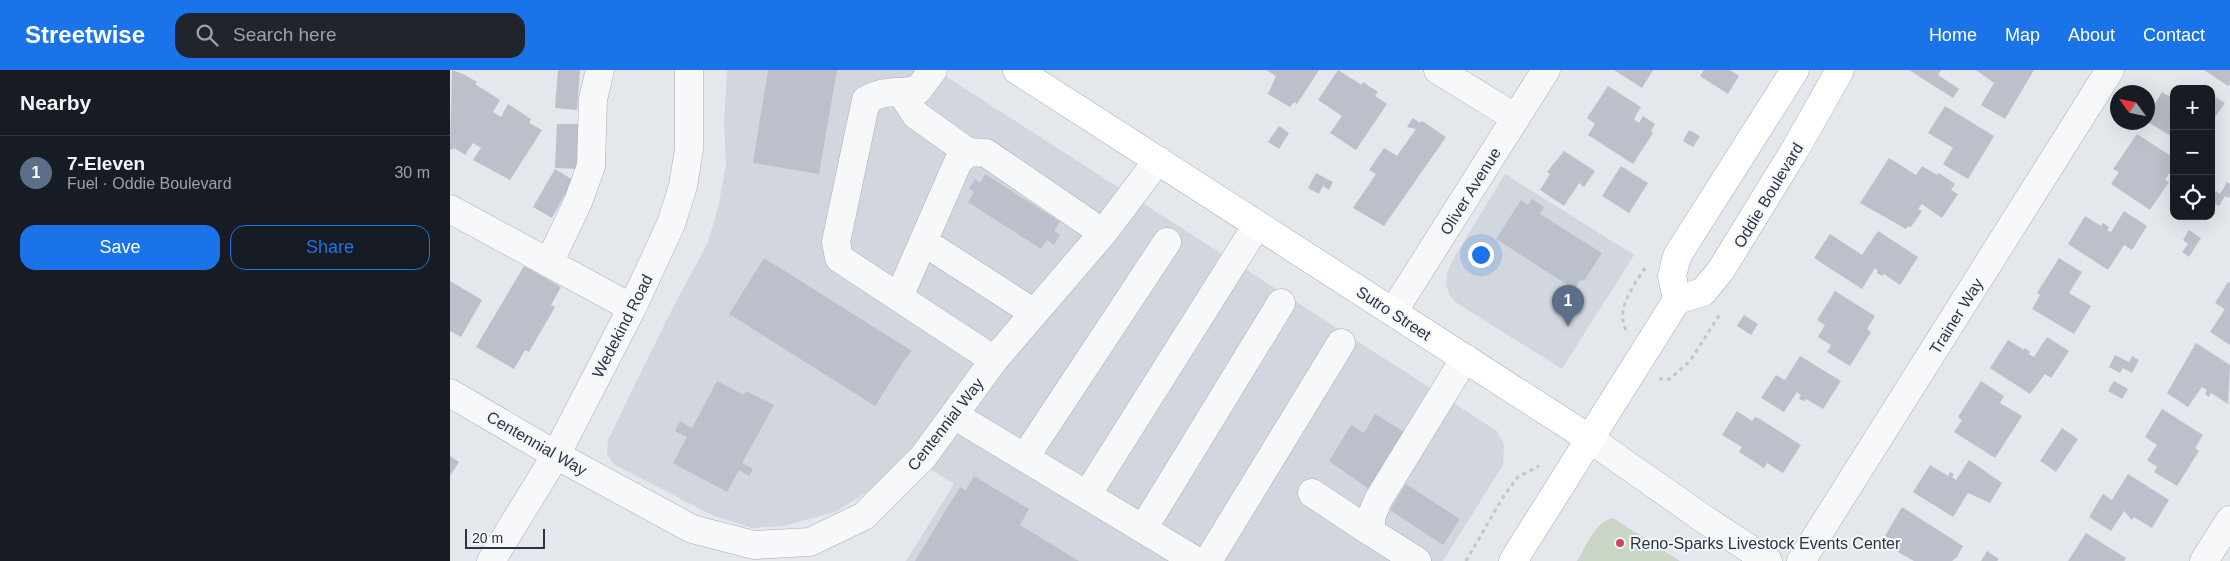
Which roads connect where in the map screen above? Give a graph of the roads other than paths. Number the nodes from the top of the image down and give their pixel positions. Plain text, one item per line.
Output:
1 (600, 70) edge
2 (689, 70) edge
3 (933, 70) edge
4 (1017, 70) edge
5 (1438, 70) edge
6 (1546, 70) edge
7 (1795, 70) edge
8 (1840, 70) edge
9 (2110, 70) edge
10 (901, 92) junction
11 (1516, 118) junction
12 (968, 152) junction
13 (1158, 160) junction
14 (450, 209) edge
15 (1257, 225) junction
16 (1103, 233) junction
17 (924, 242) junction
18 (1167, 242) dead end
19 (549, 263) junction
20 (899, 297) junction
21 (1677, 300) junction
22 (1281, 303) dead end
23 (632, 308) junction
24 (1394, 312) junction
25 (1034, 313) junction
26 (1341, 343) dead end
27 (1465, 358) junction
28 (994, 360) junction
29 (450, 393) edge
30 (954, 415) junction
31 (1590, 439) junction
32 (556, 454) junction
33 (1025, 457) junction
34 (1312, 493) dead end
35 (1086, 495) junction
36 (2230, 520) edge
37 (1143, 528) junction
38 (1371, 532) junction
39 (741, 551) edge
40 (491, 561) edge
41 (1196, 561) edge
42 (1208, 561) edge
43 (1417, 561) edge
44 (1513, 561) edge
45 (1768, 561) edge
46 (1801, 561) edge
47 (2204, 561) edge

1 - 19 street
2 - 23 street, Wedekind Road
3 - 10 street
4 - 13 main road, Sutro Street
5 - 11 street
6 - 11 street, Oliver Avenue
7 - 21 main road
8 - 21 main road, Oddie Boulevard
9 - 46 street, Trainer Way
10 - 12 street
10 - 20 street
11 - 24 street, Oliver Avenue
12 - 16 street
12 - 17 street
13 - 15 main road, Sutro Street
13 - 16 street, Centennial Way
14 - 19 street
15 - 24 main road, Sutro Street
15 - 35 street
16 - 25 street, Centennial Way
17 - 20 street
17 - 25 street
18 - 33 street
19 - 23 street
20 - 28 street
21 - 31 main road
22 - 37 street
23 - 32 street, Wedekind Road
24 - 27 main road, Sutro Street
25 - 28 street, Centennial Way
26 - 42 street
27 - 31 main road, Sutro Street
27 - 38 street
28 - 30 street, Centennial Way
29 - 32 street, Centennial Way
30 - 33 street
30 - 39 street, Centennial Way
31 - 44 main road
31 - 45 street, Sutro Street
32 - 39 street, Centennial Way
32 - 40 street, Wedekind Road
33 - 35 street
34 - 38 street
35 - 37 street
36 - 47 street
37 - 41 street
38 - 43 street

